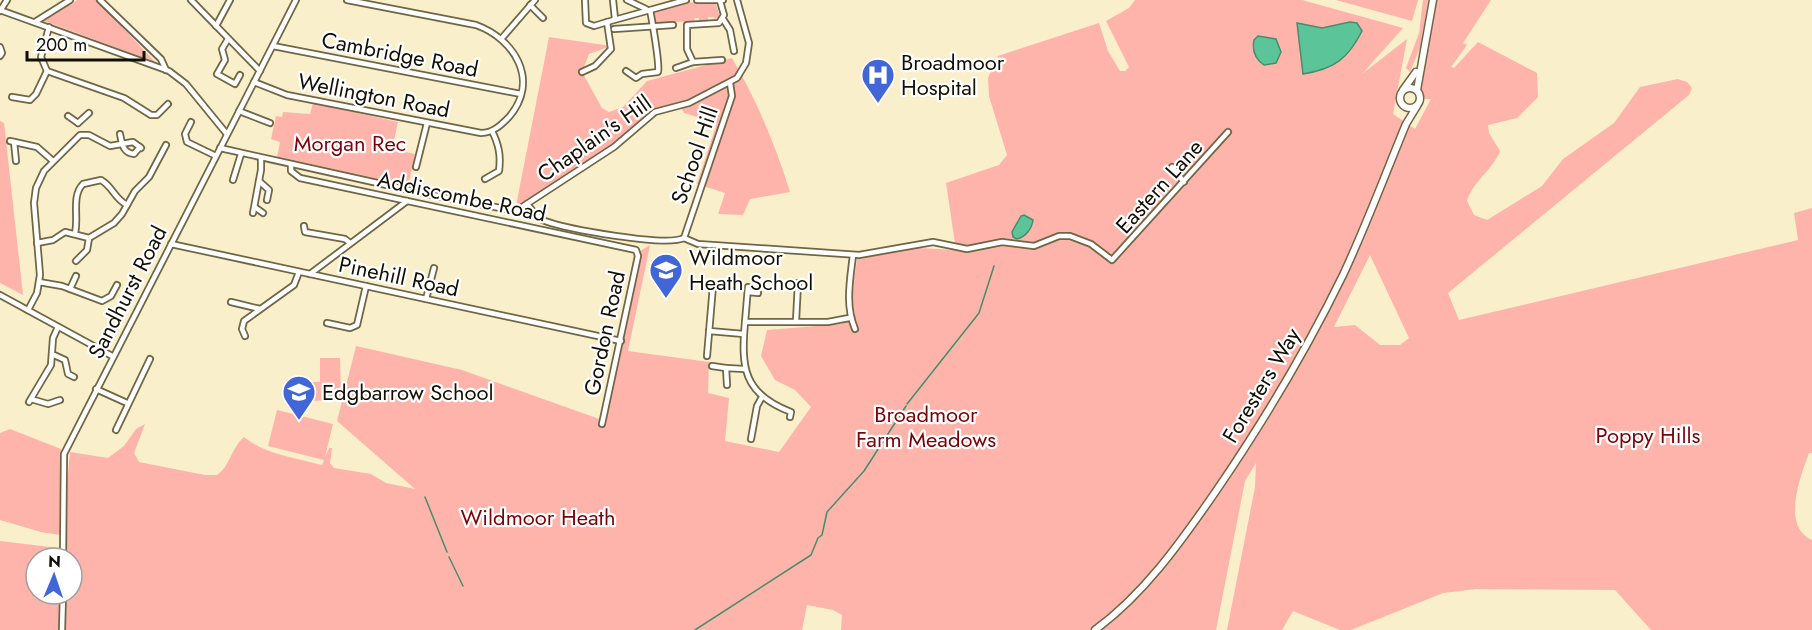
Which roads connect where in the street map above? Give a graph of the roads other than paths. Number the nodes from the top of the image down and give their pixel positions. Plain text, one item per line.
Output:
1 (7, 0) edge
2 (70, 0) edge
3 (100, 0) edge
4 (191, 0) edge
5 (230, 0) edge
6 (296, 0) edge
7 (347, 0) edge
8 (534, 0) edge
9 (585, 0) edge
10 (613, 0) edge
11 (627, 0) edge
12 (686, 0) edge
13 (697, 0) edge
14 (721, 0) edge
15 (737, 0) edge
16 (1433, 0) edge
17 (375, 3) edge
18 (530, 5) junction
19 (0, 10) edge
20 (649, 10) junction
21 (543, 18) dead end
22 (615, 19) junction
23 (723, 19) junction
24 (35, 22) junction
25 (607, 22) junction
26 (687, 24) junction
27 (652, 25) junction
28 (216, 26) junction
29 (49, 27) junction
30 (614, 28) dead end
31 (502, 38) junction
32 (228, 39) junction
33 (273, 46) junction
34 (0, 47) edge
35 (734, 51) dead end
36 (0, 56) edge
37 (722, 60) dead end
38 (693, 62) junction
39 (676, 68) dead end
40 (1419, 69) junction
41 (47, 70) junction
42 (166, 70) junction
43 (260, 70) junction
44 (626, 71) dead end
45 (582, 72) dead end
46 (240, 75) dead end
47 (254, 82) junction
48 (730, 83) junction
49 (1403, 90) junction
50 (1417, 90) junction
51 (521, 94) junction
52 (12, 97) dead end
53 (168, 104) dead end
54 (1417, 106) junction
55 (1405, 107) junction
56 (239, 111) junction
57 (89, 113) dead end
58 (68, 117) dead end
59 (191, 122) dead end
60 (78, 123) junction
61 (270, 123) dead end
62 (427, 123) junction
63 (1406, 124) junction
64 (491, 132) junction
65 (1228, 132) dead end
66 (226, 133) junction
67 (120, 134) dead end
68 (80, 135) junction
69 (122, 143) junction
70 (166, 145) dead end
71 (220, 148) junction
72 (241, 154) junction
73 (216, 156) junction
74 (261, 158) junction
75 (16, 160) dead end
76 (53, 161) junction
77 (291, 164) junction
78 (416, 167) dead end
79 (1172, 167) dead end
80 (485, 179) dead end
81 (233, 180) dead end
82 (259, 181) junction
83 (1184, 182) junction
84 (267, 200) dead end
85 (407, 201) junction
86 (527, 204) junction
87 (127, 205) junction
88 (263, 213) dead end
89 (304, 226) dead end
90 (75, 233) junction
91 (89, 238) junction
92 (684, 238) junction
93 (37, 243) junction
94 (350, 243) junction
95 (171, 244) junction
96 (636, 250) joint
97 (853, 255) junction
98 (76, 261) dead end
99 (434, 268) dead end
100 (299, 272) junction
101 (310, 274) junction
102 (76, 276) dead end
103 (39, 282) junction
104 (798, 283) dead end
105 (117, 285) dead end
106 (366, 286) junction
107 (713, 286) dead end
108 (70, 289) junction
109 (758, 292) dead end
110 (0, 295) edge
111 (426, 298) junction
112 (231, 302) dead end
113 (260, 309) junction
114 (28, 310) junction
115 (849, 318) junction
116 (796, 321) junction
117 (745, 322) junction
118 (327, 324) dead end
119 (58, 327) junction
120 (855, 329) dead end
121 (709, 331) junction
122 (744, 334) junction
123 (245, 336) dead end
124 (621, 341) junction
125 (54, 355) junction
126 (112, 356) junction
127 (707, 356) dead end
128 (150, 359) dead end
129 (712, 366) dead end
130 (726, 368) junction
131 (744, 369) junction
132 (74, 377) dead end
133 (727, 385) dead end
134 (96, 389) junction
135 (762, 397) junction
136 (60, 400) dead end
137 (127, 403) junction
138 (798, 412) dead end
139 (602, 424) dead end
140 (116, 430) dead end
141 (751, 439) dead end
142 (63, 546) edge
143 (63, 606) edge
144 (62, 630) edge
145 (1095, 630) edge

1 - 19 street
2 - 24 street
3 - 42 street
4 - 28 street
5 - 28 street
6 - 33 street, Sandhurst Road
7 - 17 street
8 - 18 street
9 - 25 street
10 - 22 street
11 - 20 street
12 - 20 street
13 - 14 street
14 - 23 street
15 - 48 street
16 - 40 main road
17 - 31 street
18 - 21 street
18 - 31 street
19 - 24 street
20 - 22 street
20 - 27 street
22 - 25 street
23 - 26 street
23 - 35 street
24 - 29 street
25 - 45 street
26 - 27 street
26 - 38 street
27 - 30 street
27 - 44 street
28 - 32 street
29 - 41 street
29 - 42 street
31 - 51 street
32 - 43 street
32 - 46 street
33 - 43 street, Sandhurst Road
33 - 51 street, Cambridge Road
34 - 36 street
37 - 38 street
38 - 39 street
40 - 49 main road
40 - 50 main road
41 - 52 street
41 - 53 street
42 - 66 street
43 - 47 street, Sandhurst Road
47 - 56 street, Sandhurst Road
47 - 62 street, Wellington Road
48 - 86 street, Chaplain's Hill
48 - 92 street, School Hill
49 - 50 main road
49 - 55 main road
50 - 54 main road
51 - 64 street
54 - 55 main road
54 - 63 main road, Foresters Way
55 - 63 main road, Foresters Way
56 - 61 street
56 - 66 street, Sandhurst Road
57 - 60 street
58 - 60 street
59 - 73 street
60 - 68 street
62 - 64 street, Wellington Road
62 - 78 street
63 - 145 main road, Foresters Way
64 - 80 street
65 - 83 street, Eastern Lane
66 - 71 street, Sandhurst Road
67 - 69 street
68 - 69 street
68 - 76 street
69 - 69 street
70 - 87 street
71 - 72 street
71 - 73 street, Sandhurst Road
72 - 74 street
72 - 81 street
73 - 95 street, Sandhurst Road
74 - 77 street
74 - 82 street
75 - 76 street
76 - 93 street
77 - 85 street, Addiscombe Road
77 - 86 street
79 - 83 street
82 - 84 street
82 - 88 street
83 - 97 street, Eastern Lane
85 - 94 street
85 - 96 street, Addiscombe Road
86 - 92 street
87 - 90 street
87 - 91 street
89 - 94 street
90 - 91 street
90 - 93 street
91 - 98 street
92 - 97 street
93 - 103 street
94 - 101 street
95 - 100 street, Pinehill Road
95 - 126 street, Sandhurst Road
96 - 124 street, Gordon Road
97 - 115 street
99 - 111 street
100 - 101 street, Pinehill Road
100 - 113 street
101 - 106 street, Pinehill Road
102 - 108 street
103 - 108 street
103 - 114 street
104 - 116 street
105 - 108 street
106 - 111 street, Pinehill Road
106 - 118 street
107 - 121 street
109 - 117 street
110 - 114 street
111 - 124 street, Pinehill Road
112 - 113 street
113 - 123 street
114 - 119 street
115 - 116 street
115 - 120 street
116 - 117 street
117 - 122 street
119 - 125 street
119 - 126 street
121 - 122 street
121 - 127 street
122 - 131 street
124 - 139 street, Gordon Road
125 - 132 street
125 - 136 street
126 - 134 street, Sandhurst Road
128 - 137 street
129 - 130 street
130 - 131 street
130 - 133 street
131 - 135 street
134 - 137 street
134 - 142 street, Sandhurst Road
135 - 138 street
135 - 141 street
137 - 140 street
143 - 144 street

